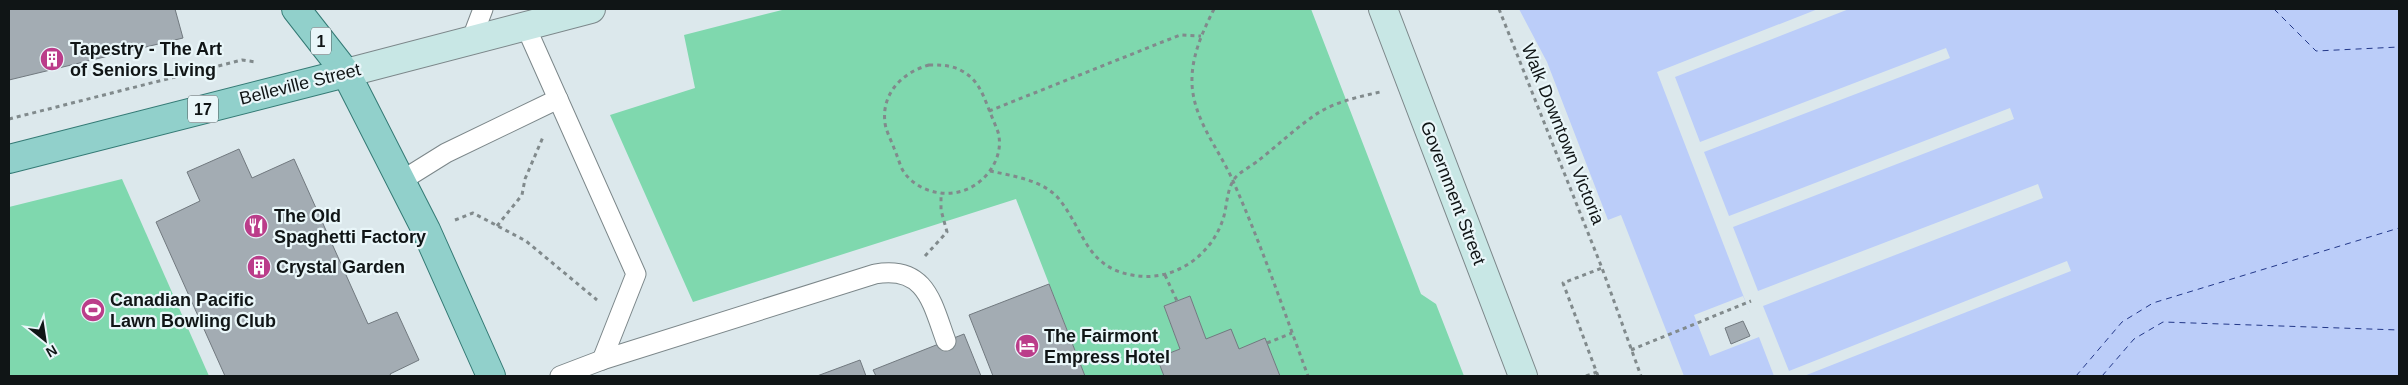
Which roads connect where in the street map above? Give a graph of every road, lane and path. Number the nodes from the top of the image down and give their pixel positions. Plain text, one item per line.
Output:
1 (296, 9) edge
2 (483, 9) edge
3 (591, 9) edge
4 (1214, 9) edge
5 (1383, 9) edge
6 (1499, 9) edge
7 (525, 25) junction
8 (1201, 36) junction
9 (472, 38) junction
10 (346, 73) junction
11 (1412, 83) junction
12 (558, 99) junction
13 (990, 111) junction
14 (9, 159) edge
15 (990, 171) junction
16 (525, 179) dead end
17 (401, 181) junction
18 (1233, 181) junction
19 (941, 193) junction
20 (473, 213) dead end
21 (497, 226) junction
22 (1602, 268) junction
23 (908, 275) junction
24 (1165, 275) junction
25 (1177, 301) dead end
26 (1751, 301) dead end
27 (619, 318) junction
28 (1292, 333) junction
29 (946, 341) dead end
30 (1267, 343) dead end
31 (1632, 350) junction
32 (602, 360) junction
33 (1598, 374) edge
34 (491, 376) edge
35 (560, 376) edge
36 (1308, 376) edge
37 (1523, 376) edge
38 (1586, 376) edge
39 (1641, 376) edge

1 - 10 main road, 1
2 - 9 lane
3 - 7 main road, Belleville Street / 17
4 - 8 path
5 - 11 main road, Government Street
6 - 22 path, Walk Downtown Victoria
7 - 9 main road, Belleville Street / 17
7 - 12 lane
8 - 13 path
8 - 18 path
9 - 10 main road, Belleville Street / 17
10 - 14 main road, Belleville Street / 17
10 - 17 main road, 1
11 - 18 path
11 - 37 main road, Government Street
12 - 17 lane
12 - 27 lane
13 - 15 path
13 - 19 path
15 - 19 path
15 - 24 path
16 - 21 path
17 - 34 main road, 1
18 - 24 path
18 - 28 path
19 - 23 path
20 - 21 path
21 - 27 path
22 - 31 path, Walk Downtown Victoria
22 - 33 path
23 - 29 lane
23 - 32 lane
24 - 25 path
26 - 31 path
27 - 32 lane
28 - 30 path
28 - 36 path
31 - 39 path, Walk Downtown Victoria
32 - 35 lane
33 - 38 path

